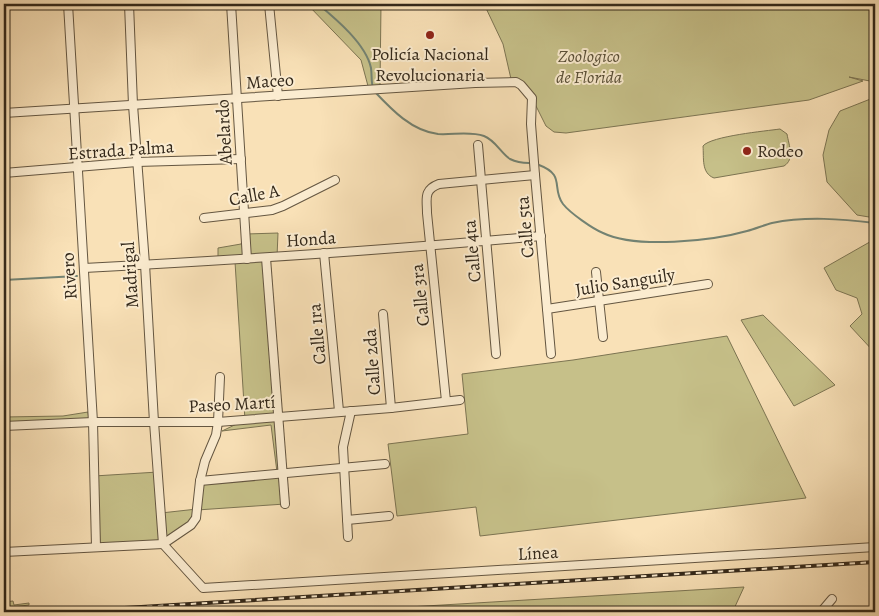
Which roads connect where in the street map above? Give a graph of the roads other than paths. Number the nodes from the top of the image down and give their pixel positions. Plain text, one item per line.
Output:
1 (68, 4) edge
2 (129, 4) edge
3 (231, 4) edge
4 (269, 4) edge
5 (278, 96) junction
6 (532, 98) joint
7 (238, 99) junction
8 (133, 105) junction
9 (74, 109) junction
10 (4, 113) edge
11 (478, 146) dead end
12 (241, 159) junction
13 (137, 162) junction
14 (77, 168) junction
15 (4, 173) edge
16 (535, 175) junction
17 (335, 180) dead end
18 (480, 180) junction
19 (245, 214) junction
20 (204, 218) dead end
21 (541, 236) junction
22 (487, 241) junction
23 (430, 246) junction
24 (324, 253) junction
25 (266, 258) junction
26 (247, 259) junction
27 (145, 264) junction
28 (84, 268) junction
29 (596, 272) dead end
30 (708, 284) dead end
31 (600, 302) junction
32 (547, 309) junction
33 (383, 314) dead end
34 (603, 337) dead end
35 (496, 354) dead end
36 (551, 354) dead end
37 (220, 377) dead end
38 (460, 400) dead end
39 (446, 401) junction
40 (391, 408) junction
41 (339, 411) junction
42 (351, 411) junction
43 (278, 418) junction
44 (93, 422) junction
45 (154, 422) junction
46 (218, 422) junction
47 (4, 426) edge
48 (385, 464) dead end
49 (344, 468) junction
50 (283, 473) junction
51 (200, 482) junction
52 (284, 504) dead end
53 (389, 516) dead end
54 (347, 520) junction
55 (348, 537) dead end
56 (163, 544) junction
57 (96, 547) junction
58 (875, 547) edge
59 (4, 552) edge
60 (832, 599) dead end
61 (821, 612) edge

1 - 9 street, Rivero
2 - 8 street, Madrigal
3 - 7 street, Abelardo
4 - 5 street
5 - 6 street, Maceo
5 - 7 street, Maceo
6 - 16 street, Calle 5ta
7 - 8 street, Maceo
7 - 12 street, Abelardo
8 - 9 street, Maceo
8 - 13 street, Madrigal
9 - 10 street, Maceo
9 - 14 street, Rivero
11 - 18 street, Calle 4ta
12 - 13 street, Estrada Palma
12 - 19 street, Abelardo
13 - 14 street, Estrada Palma
13 - 27 street, Madrigal
14 - 15 street, Estrada Palma
14 - 28 street, Rivero
16 - 18 street
16 - 21 street, Calle 5ta
17 - 19 street, Calle A
18 - 22 street, Calle 4ta
18 - 23 street, Calle 3ra
19 - 20 street, Calle A
19 - 26 street, Abelardo
21 - 22 street, Honda
21 - 32 street, Calle 5ta
22 - 23 street, Honda
22 - 35 street, Calle 4ta
23 - 24 street, Honda
23 - 39 street, Calle 3ra
24 - 25 street, Honda
24 - 41 street, Calle 1ra
25 - 26 street, Honda
25 - 43 street
26 - 27 street, Honda
27 - 28 street, Honda
27 - 45 street, Madrigal
28 - 44 street, Rivero
29 - 31 street
30 - 31 street, Julio Sanguily
31 - 32 street, Julio Sanguily
31 - 34 street
32 - 36 street, Calle 5ta
33 - 40 street, Calle 2da
37 - 46 street
38 - 39 street, Paseo Martí
39 - 40 street, Paseo Martí
40 - 42 street, Paseo Martí
41 - 42 street, Paseo Martí
41 - 43 street, Paseo Martí
42 - 49 street
43 - 46 street, Paseo Martí
43 - 50 street
44 - 45 street, Paseo Martí
44 - 47 street, Paseo Martí
44 - 57 street, Rivero
45 - 46 street, Paseo Martí
45 - 56 street, Madrigal
46 - 51 street
48 - 49 street
49 - 50 street
49 - 54 street
50 - 51 street
50 - 52 street
51 - 56 street
53 - 54 street
54 - 55 street
56 - 57 street
56 - 58 street, Línea
57 - 59 street
60 - 61 street

